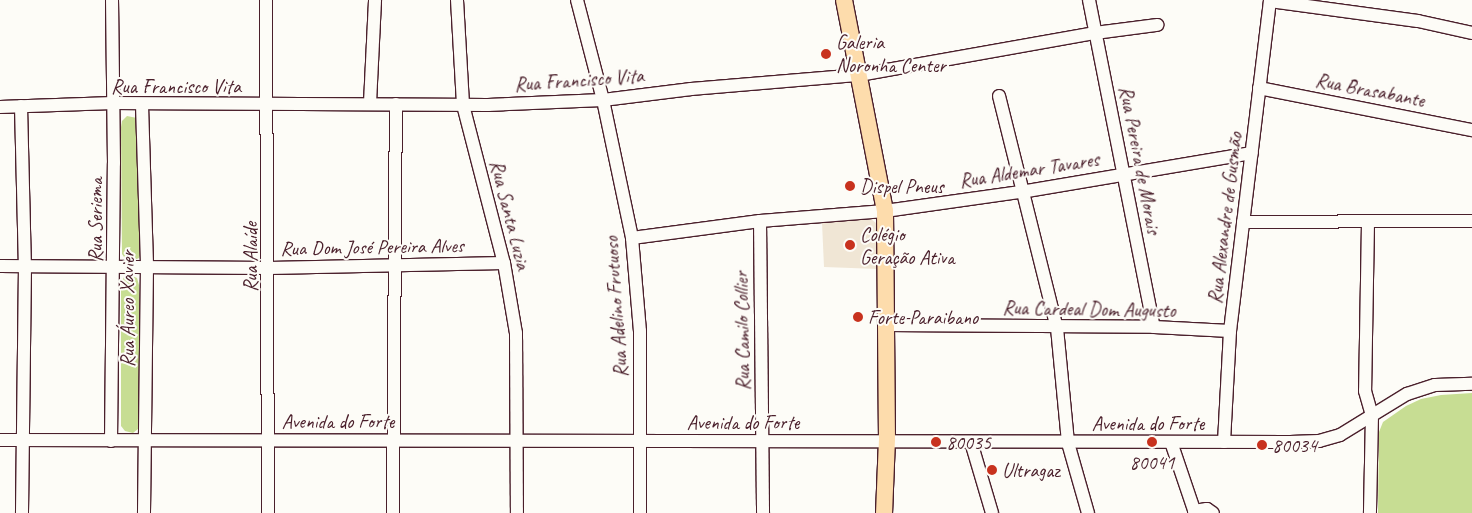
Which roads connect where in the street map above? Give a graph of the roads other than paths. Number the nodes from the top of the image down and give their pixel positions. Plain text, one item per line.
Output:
1 (112, 0) edge
2 (266, 0) edge
3 (375, 0) edge
4 (457, 0) edge
5 (577, 0) edge
6 (844, 0) edge
7 (1089, 0) edge
8 (1270, 0) edge
9 (1156, 25) dead end
10 (1095, 33) junction
11 (1472, 33) edge
12 (859, 75) junction
13 (1260, 88) junction
14 (998, 96) dead end
15 (603, 100) junction
16 (370, 103) junction
17 (113, 104) junction
18 (396, 104) junction
19 (142, 105) junction
20 (267, 105) junction
21 (463, 105) junction
22 (21, 106) junction
23 (0, 107) edge
24 (1472, 130) edge
25 (1252, 153) junction
26 (1125, 174) junction
27 (1022, 192) junction
28 (885, 210) junction
29 (760, 221) junction
30 (1243, 222) junction
31 (1472, 222) edge
32 (1368, 223) junction
33 (632, 238) junction
34 (504, 263) junction
35 (395, 265) junction
36 (0, 266) edge
37 (25, 266) junction
38 (147, 266) junction
39 (113, 267) junction
40 (269, 268) junction
41 (886, 325) junction
42 (1154, 327) junction
43 (1057, 328) junction
44 (1230, 331) junction
45 (1472, 384) edge
46 (1372, 415) junction
47 (393, 439) junction
48 (0, 440) edge
49 (24, 440) junction
50 (268, 440) junction
51 (518, 440) junction
52 (111, 441) junction
53 (144, 441) junction
54 (640, 441) junction
55 (762, 441) junction
56 (971, 442) junction
57 (1171, 442) junction
58 (1224, 442) junction
59 (887, 443) junction
60 (1068, 443) junction
61 (1195, 512) edge
62 (22, 513) edge
63 (144, 513) edge
64 (268, 513) edge
65 (393, 513) edge
66 (517, 513) edge
67 (640, 513) edge
68 (762, 513) edge
69 (884, 513) edge
70 (992, 513) edge
71 (1088, 513) edge
72 (1213, 513) edge
73 (1370, 513) edge

1 - 17 street, Rua Seriema
2 - 20 street, Rua Alaíde
3 - 16 street
4 - 21 street, Rua Santa Luzia
5 - 15 street, Rua Adelino Frutuoso
6 - 12 main road
7 - 10 street, Rua Pereira de Morais
8 - 11 street
8 - 13 street, Rua Alexandre de Gusmão
9 - 10 street, Rua Francisco Vita
10 - 12 street, Rua Francisco Vita
10 - 26 street, Rua Pereira de Morais
12 - 15 street, Rua Francisco Vita
12 - 28 main road
13 - 24 street, Rua Brasabante
13 - 25 street, Rua Alexandre de Gusmão
14 - 27 street
15 - 21 street, Rua Francisco Vita
15 - 33 street, Rua Adelino Frutuoso
16 - 18 street, Rua Francisco Vita
16 - 20 street, Rua Francisco Vita
17 - 19 street, Rua Francisco Vita
17 - 22 street, Rua Francisco Vita
17 - 39 street, Rua Seriema
18 - 21 street, Rua Francisco Vita
18 - 35 street
19 - 20 street, Rua Francisco Vita
19 - 38 street, Rua Áureo Xavier
20 - 40 street, Rua Alaíde
21 - 34 street, Rua Santa Luzia
22 - 23 street, Rua Francisco Vita
22 - 37 street
25 - 26 street, Rua Aldemar Tavares
25 - 30 street, Rua Alexandre de Gusmão
26 - 27 street, Rua Aldemar Tavares
26 - 42 street, Rua Pereira de Morais
27 - 28 street, Rua Aldemar Tavares
27 - 43 street
28 - 29 street, Rua Aldemar Tavares
28 - 41 main road
29 - 33 street, Rua Aldemar Tavares
29 - 55 street, Rua Camilo Collier
30 - 32 street
30 - 44 street, Rua Alexandre de Gusmão
31 - 32 street
32 - 46 street
33 - 54 street, Rua Adelino Frutuoso
34 - 35 street, Rua Dom José Pereira Alves
34 - 51 street, Rua Santa Luzia
35 - 40 street, Rua Dom José Pereira Alves
35 - 47 street
36 - 37 street, Rua Dom José Pereira Alves
37 - 39 street, Rua Dom José Pereira Alves
37 - 49 street
38 - 39 street, Rua Dom José Pereira Alves
38 - 40 street, Rua Dom José Pereira Alves
38 - 53 street, Rua Áureo Xavier
39 - 52 street, Rua Seriema
40 - 50 street, Rua Alaíde
41 - 43 street, Rua Cardeal Dom Augusto
41 - 59 main road
42 - 43 street, Rua Cardeal Dom Augusto
42 - 44 street, Rua Cardeal Dom Augusto
43 - 60 street
44 - 58 street, Rua Alexandre de Gusmão
45 - 46 street, Avenida do Forte
46 - 58 street, Avenida do Forte
46 - 73 street
47 - 50 street, Avenida do Forte
47 - 51 street, Avenida do Forte
47 - 65 street
48 - 49 street, Avenida do Forte
49 - 52 street, Avenida do Forte
49 - 62 street
50 - 53 street, Avenida do Forte
50 - 64 street, Rua Alaíde
51 - 54 street, Avenida do Forte
51 - 66 street, Rua Santa Luzia
52 - 53 street, Avenida do Forte
53 - 63 street, Rua Áureo Xavier
54 - 55 street, Avenida do Forte
54 - 67 street, Rua Adelino Frutuoso
55 - 59 street, Avenida do Forte
55 - 68 street, Rua Camilo Collier
56 - 59 street, Avenida do Forte
56 - 60 street, Avenida do Forte
56 - 70 street
57 - 58 street, Avenida do Forte
57 - 60 street, Avenida do Forte
57 - 61 street
59 - 69 main road
60 - 71 street
61 - 72 street

